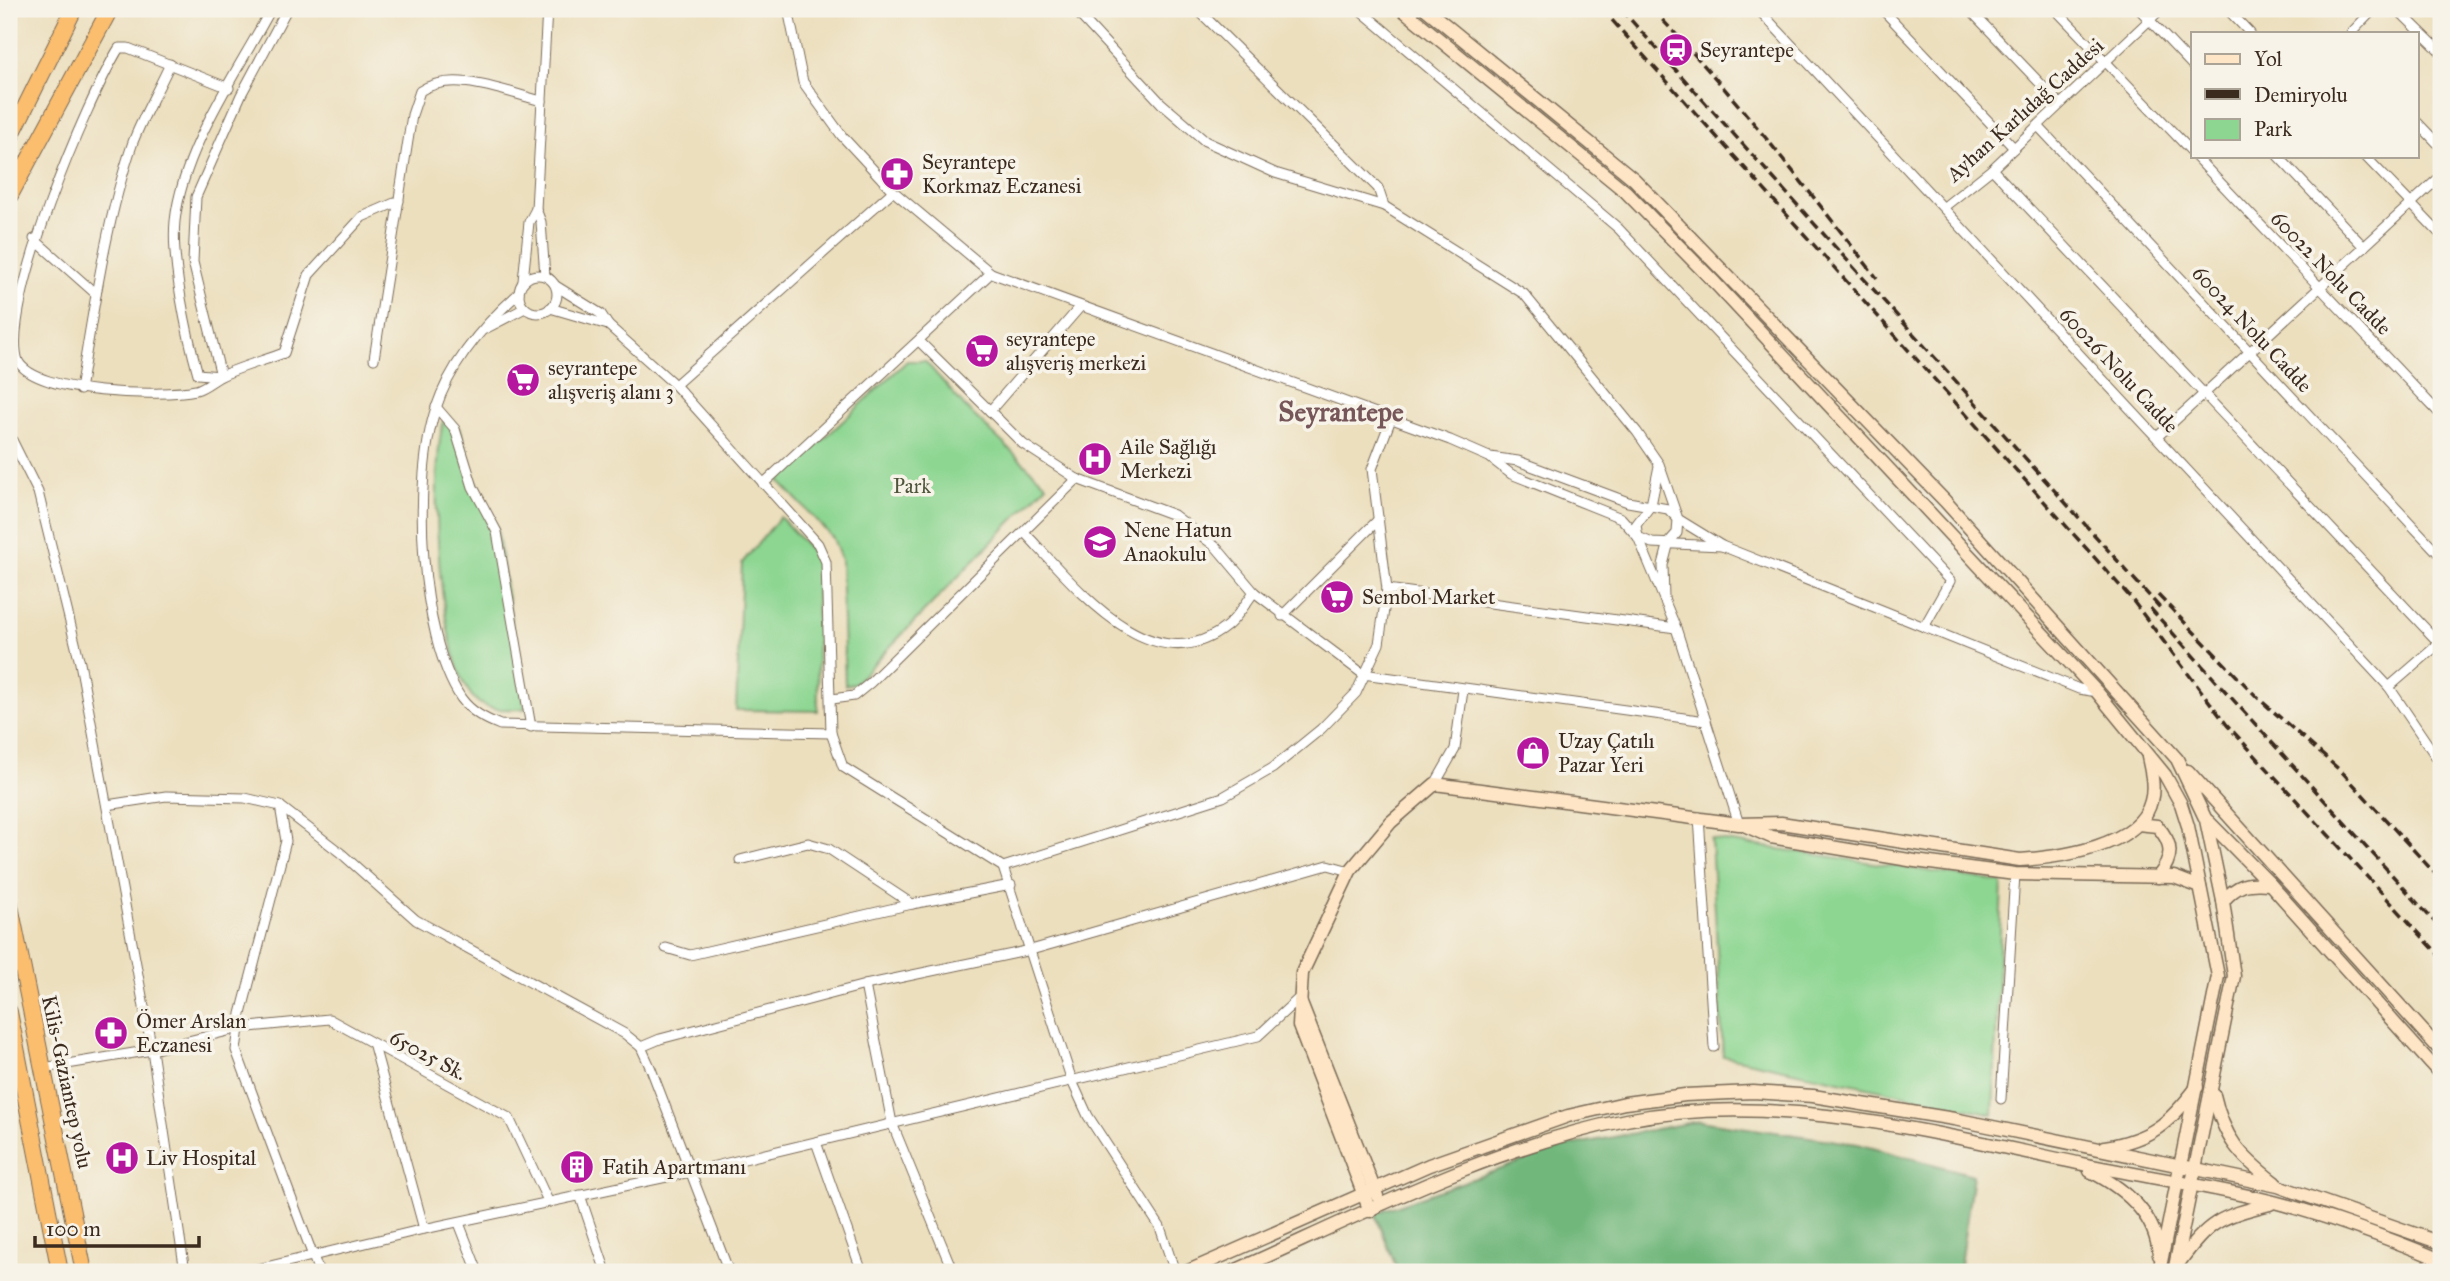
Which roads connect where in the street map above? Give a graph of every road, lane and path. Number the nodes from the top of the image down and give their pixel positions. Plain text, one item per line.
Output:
1 (74, 9) edge
2 (110, 9) edge
3 (271, 9) edge
4 (286, 9) edge
5 (547, 9) edge
6 (788, 9) edge
7 (1073, 9) edge
8 (1197, 9) edge
9 (1359, 9) edge
10 (1402, 9) edge
11 (1426, 9) edge
12 (1758, 9) edge
13 (1882, 9) edge
14 (1969, 9) edge
15 (2055, 9) edge
16 (2139, 9) edge
17 (2161, 9) edge
18 (2227, 9) edge
19 (2374, 9) edge
20 (2397, 9) edge
21 (2150, 20) junction
22 (2249, 32) edge
23 (2352, 32) edge
24 (2441, 52) edge
25 (2104, 61) junction
26 (170, 64) junction
27 (2191, 64) edge
28 (229, 88) junction
29 (542, 101) junction
30 (2060, 104) junction
31 (2418, 123) edge
32 (2038, 126) junction
33 (9, 140) edge
34 (2441, 147) edge
35 (2014, 148) junction
36 (2191, 152) edge
37 (2197, 158) edge
38 (2280, 158) edge
39 (2367, 158) edge
40 (1993, 169) junction
41 (2441, 176) edge
42 (893, 191) junction
43 (9, 197) edge
44 (399, 201) junction
45 (2412, 205) junction
46 (1384, 206) junction
47 (1944, 206) junction
48 (536, 209) junction
49 (2441, 235) edge
50 (34, 239) junction
51 (2364, 247) junction
52 (991, 273) junction
53 (545, 276) junction
54 (523, 281) junction
55 (556, 286) junction
56 (2321, 286) junction
57 (519, 293) junction
58 (96, 295) junction
59 (1080, 307) junction
60 (525, 308) junction
61 (550, 308) junction
62 (608, 325) junction
63 (484, 330) junction
64 (920, 342) junction
65 (2248, 352) junction
66 (374, 359) dead end
67 (221, 376) junction
68 (675, 386) junction
69 (80, 390) junction
70 (2203, 394) junction
71 (436, 407) junction
72 (990, 411) junction
73 (2441, 415) edge
74 (1391, 419) junction
75 (9, 434) edge
76 (2157, 437) junction
77 (1489, 457) junction
78 (1659, 464) junction
79 (1077, 479) junction
80 (763, 484) junction
81 (1651, 505) junction
82 (1379, 519) junction
83 (1678, 519) junction
84 (1025, 533) junction
85 (1639, 537) junction
86 (1669, 542) junction
87 (1722, 546) junction
88 (2441, 556) edge
89 (1387, 589) junction
90 (1254, 592) junction
91 (1664, 598) junction
92 (1282, 616) junction
93 (1924, 627) junction
94 (1676, 628) junction
95 (2440, 643) edge
96 (1363, 674) junction
97 (2389, 687) junction
98 (1463, 690) junction
99 (2098, 692) junction
100 (832, 699) junction
101 (1706, 721) junction
102 (531, 727) junction
103 (831, 733) junction
104 (2146, 750) junction
105 (2178, 760) junction
106 (2441, 764) edge
107 (2165, 775) junction
108 (1435, 784) junction
109 (107, 805) junction
110 (280, 806) junction
111 (1699, 817) junction
112 (2206, 820) junction
113 (1739, 824) junction
114 (2138, 824) junction
115 (740, 860) dead end
116 (1003, 867) junction
117 (1350, 871) junction
118 (2015, 874) junction
119 (2158, 877) junction
120 (2270, 884) junction
121 (1011, 885) junction
122 (2200, 887) junction
123 (9, 901) edge
124 (2224, 901) junction
125 (912, 904) junction
126 (666, 948) dead end
127 (1031, 950) junction
128 (865, 985) junction
129 (1298, 998) junction
130 (9, 1012) edge
131 (240, 1028) junction
132 (374, 1046) junction
133 (641, 1047) junction
134 (1714, 1047) dead end
135 (152, 1049) junction
136 (12, 1050) edge
137 (2441, 1051) edge
138 (43, 1068) junction
139 (2441, 1075) edge
140 (1072, 1082) junction
141 (2199, 1084) junction
142 (2213, 1089) junction
143 (2001, 1099) dead end
144 (891, 1124) junction
145 (816, 1142) junction
146 (2096, 1149) junction
147 (2071, 1162) junction
148 (2182, 1166) junction
149 (2197, 1169) junction
150 (690, 1172) junction
151 (2179, 1184) junction
152 (2278, 1185) junction
153 (2193, 1187) junction
154 (1369, 1192) junction
155 (580, 1195) junction
156 (548, 1201) junction
157 (2274, 1202) junction
158 (1375, 1208) junction
159 (459, 1223) junction
160 (424, 1229) junction
161 (2441, 1243) edge
162 (310, 1255) junction
163 (2441, 1261) edge
164 (2159, 1270) edge
165 (2174, 1271) edge
166 (60, 1272) edge
167 (84, 1272) edge
168 (185, 1272) edge
169 (246, 1272) edge
170 (319, 1272) edge
171 (478, 1272) edge
172 (606, 1272) edge
173 (729, 1272) edge
174 (862, 1272) edge
175 (953, 1272) edge
176 (1175, 1272) edge
177 (1186, 1272) edge
178 (1232, 1272) edge

1 - 33 highway
2 - 43 highway
3 - 28 street
4 - 67 street
5 - 29 street
6 - 42 street
7 - 46 street
8 - 46 street
9 - 93 street
10 - 99 street
11 - 105 street
12 - 47 street, 60026 Nolu Cadde
13 - 35 street
14 - 30 street
15 - 25 street, 60022 Nolu Cadde
16 - 21 street
17 - 21 street, Ayhan Karlıdağ Caddesi
18 - 22 street
19 - 23 street
20 - 24 street
21 - 25 street, Ayhan Karlıdağ Caddesi
21 - 27 street
25 - 30 street, Ayhan Karlıdağ Caddesi
25 - 36 street, 60022 Nolu Cadde
26 - 28 street
26 - 50 street
26 - 58 street
28 - 67 street
29 - 44 street
29 - 48 street
30 - 32 street, Ayhan Karlıdağ Caddesi
31 - 34 street
32 - 35 street, Ayhan Karlıdağ Caddesi
32 - 65 street, 60024 Nolu Cadde
35 - 40 street, Ayhan Karlıdağ Caddesi
37 - 56 street, 60022 Nolu Cadde
38 - 51 street
39 - 45 street
40 - 47 street, Ayhan Karlıdağ Caddesi
40 - 70 street, 60026 Nolu Cadde
41 - 45 street
42 - 52 street
42 - 68 street
44 - 66 street
44 - 67 street
45 - 49 street
45 - 51 street
46 - 78 street
47 - 76 street, 60026 Nolu Cadde
48 - 53 street
48 - 54 street
50 - 58 street
50 - 69 street
51 - 56 street
52 - 59 street
52 - 64 street
53 - 54 street
53 - 55 street
54 - 57 street
55 - 61 street
55 - 62 street
56 - 65 street
56 - 73 street, 60022 Nolu Cadde
57 - 60 street
57 - 63 street
58 - 69 street
59 - 72 street
59 - 74 street
60 - 61 street
60 - 63 street
61 - 62 street
62 - 68 street
63 - 71 street
64 - 72 street
64 - 80 street
65 - 70 street
65 - 88 street, 60024 Nolu Cadde
67 - 69 street
68 - 80 street
70 - 76 street
70 - 95 street, 60026 Nolu Cadde
71 - 102 street
71 - 102 street
72 - 79 street
74 - 77 street
74 - 82 street
75 - 109 street
76 - 97 street, 60026 Nolu Cadde
77 - 81 street
77 - 85 street
78 - 81 street
78 - 83 street
79 - 84 street
79 - 90 street
80 - 100 street
81 - 83 street
81 - 85 street
82 - 89 street
82 - 92 street
83 - 86 street
83 - 87 street
84 - 90 street
84 - 100 street
85 - 86 street
85 - 91 street
86 - 87 street
86 - 91 street
87 - 93 street
89 - 94 street
89 - 96 street
90 - 92 street
91 - 94 street
92 - 96 street
93 - 99 street
94 - 101 street
95 - 97 street
96 - 98 street
96 - 116 street
97 - 106 street, 60026 Nolu Cadde
98 - 101 street
98 - 108 street
99 - 104 street
100 - 103 street
101 - 113 street
102 - 103 street
103 - 116 street
104 - 107 street
104 - 114 street
105 - 112 street
105 - 137 street
107 - 112 street
107 - 122 street
108 - 111 street
108 - 117 street
109 - 110 street
109 - 135 street
110 - 131 street
110 - 133 street
111 - 113 street
111 - 134 street
112 - 120 street
112 - 124 street
113 - 114 street
113 - 118 street
114 - 119 street
115 - 125 street
116 - 121 street
117 - 127 street
117 - 129 street
118 - 119 street
118 - 143 street
119 - 122 street
120 - 124 street
120 - 139 street
121 - 125 street
121 - 127 street
122 - 141 street
123 - 138 highway, Kilis-Gaziantep yolu
124 - 142 street
125 - 126 street
127 - 128 street
127 - 140 street
128 - 133 street
128 - 144 street
129 - 140 street
129 - 154 street
130 - 136 highway, Kilis-Gaziantep yolu
131 - 132 street, 65025 Sk.
131 - 135 street, 65025 Sk.
131 - 162 street
132 - 156 street, 65025 Sk.
132 - 160 street
133 - 150 street
135 - 138 street, 65025 Sk.
135 - 168 street
136 - 166 highway, Kilis-Gaziantep yolu
138 - 167 highway, Kilis-Gaziantep yolu
140 - 144 street
140 - 176 street
141 - 146 street
141 - 148 street
142 - 149 street
142 - 152 street
144 - 145 street
144 - 175 street
145 - 150 street
145 - 174 street
146 - 148 street
146 - 154 street
147 - 151 street
147 - 158 street
147 - 164 street
148 - 149 street
148 - 151 street
149 - 152 street
149 - 153 street
150 - 155 street
150 - 173 street
151 - 153 street
151 - 164 street
152 - 161 street
153 - 157 street
153 - 165 street
154 - 158 street
154 - 177 street
155 - 156 street
155 - 172 street
156 - 159 street
157 - 163 street
157 - 165 street
158 - 178 street
159 - 160 street
159 - 171 street
160 - 162 street
162 - 169 street
162 - 170 street

